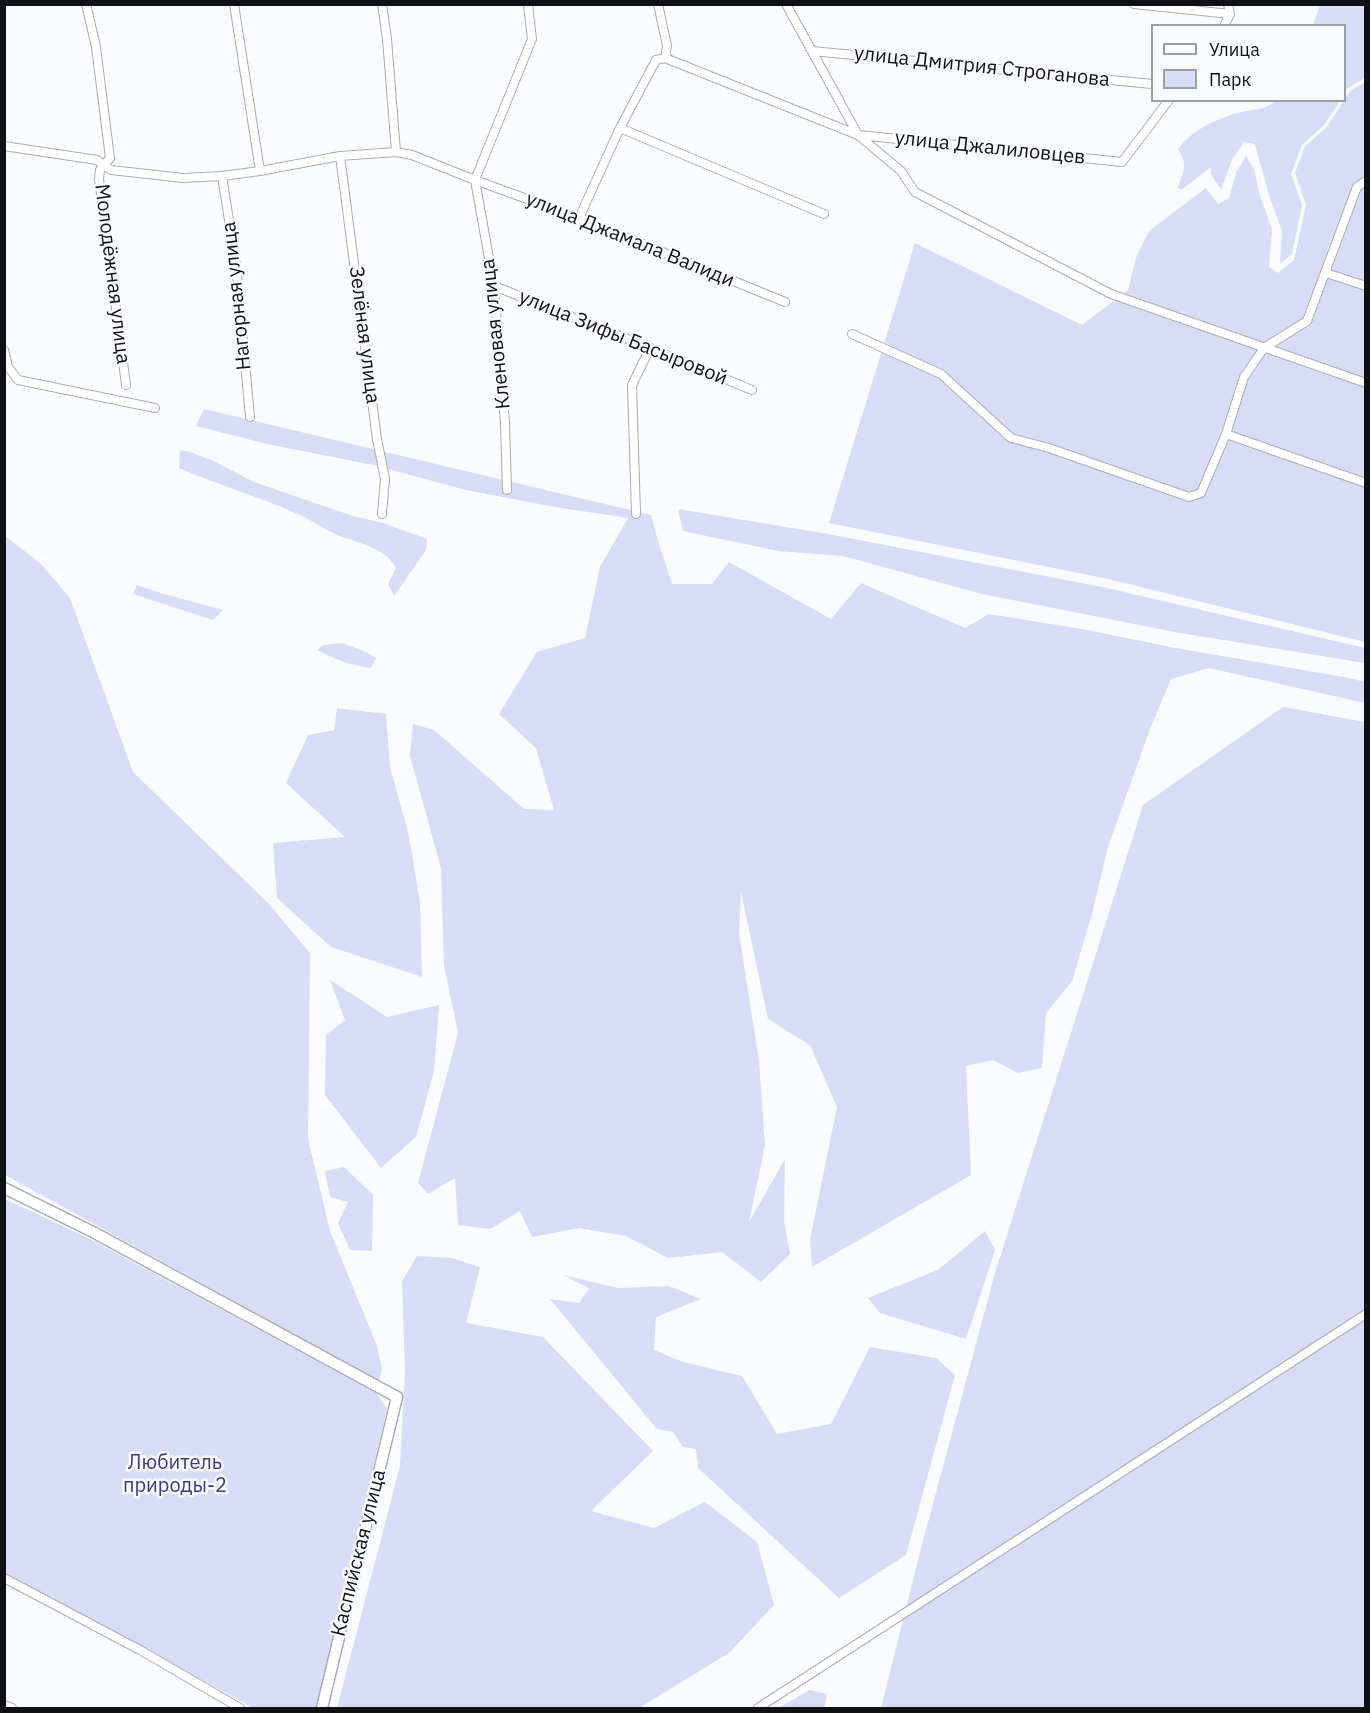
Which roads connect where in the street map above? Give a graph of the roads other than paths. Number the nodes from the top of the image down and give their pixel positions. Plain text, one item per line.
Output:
1 (86, 4) edge
2 (234, 4) edge
3 (382, 4) edge
4 (528, 4) edge
5 (658, 4) edge
6 (786, 4) edge
7 (1134, 4) edge
8 (1228, 4) edge
9 (1230, 14) junction
10 (1225, 24) edge
11 (812, 51) junction
12 (665, 58) junction
13 (1151, 84) edge
14 (1167, 102) edge
15 (620, 128) junction
16 (858, 135) junction
17 (4, 146) edge
18 (396, 153) junction
19 (340, 156) junction
20 (104, 165) junction
21 (260, 171) junction
22 (222, 176) junction
23 (475, 180) junction
24 (1365, 181) edge
25 (1361, 189) edge
26 (824, 214) dead end
27 (579, 218) junction
28 (1326, 273) junction
29 (494, 286) junction
30 (1365, 286) edge
31 (785, 302) dead end
32 (852, 334) dead end
33 (650, 348) junction
34 (1264, 348) junction
35 (4, 350) edge
36 (1365, 383) edge
37 (126, 385) dead end
38 (752, 390) dead end
39 (155, 408) dead end
40 (250, 417) dead end
41 (1226, 434) junction
42 (1365, 483) edge
43 (507, 489) dead end
44 (382, 514) dead end
45 (636, 514) dead end
46 (4, 1188) edge
47 (1365, 1314) edge
48 (4, 1578) edge
49 (4, 1705) edge
50 (12, 1708) edge
51 (240, 1708) edge
52 (322, 1708) edge
53 (758, 1708) edge

1 - 20 street, Молодёжная улица
2 - 21 street
3 - 18 street
4 - 23 street
5 - 12 street
6 - 11 street
7 - 9 street
8 - 9 street
9 - 10 street
11 - 13 street, улица Дмитрия Строганова
11 - 16 street
12 - 15 street
12 - 16 street
14 - 16 street, улица Джалиловцев
15 - 26 street
15 - 27 street
16 - 34 street
17 - 20 street, улица Джамала Валиди
18 - 19 street, улица Джамала Валиди
18 - 23 street, улица Джамала Валиди
19 - 21 street, улица Джамала Валиди
19 - 44 street, Зелёная улица
20 - 22 street, улица Джамала Валиди
20 - 37 street, Молодёжная улица
21 - 22 street, улица Джамала Валиди
22 - 40 street, Нагорная улица
23 - 27 street, улица Джамала Валиди
23 - 29 street, Кленовая улица
24 - 25 street
25 - 28 street
27 - 31 street, улица Джамала Валиди
28 - 30 street
28 - 34 street
29 - 33 street, улица Зифы Басыровой
29 - 43 street, Кленовая улица
32 - 41 street
33 - 38 street, улица Зифы Басыровой
33 - 45 street
34 - 36 street
34 - 41 street
35 - 39 street
41 - 42 street
46 - 52 street, Каспийская улица
47 - 53 street
48 - 51 street
49 - 50 street

